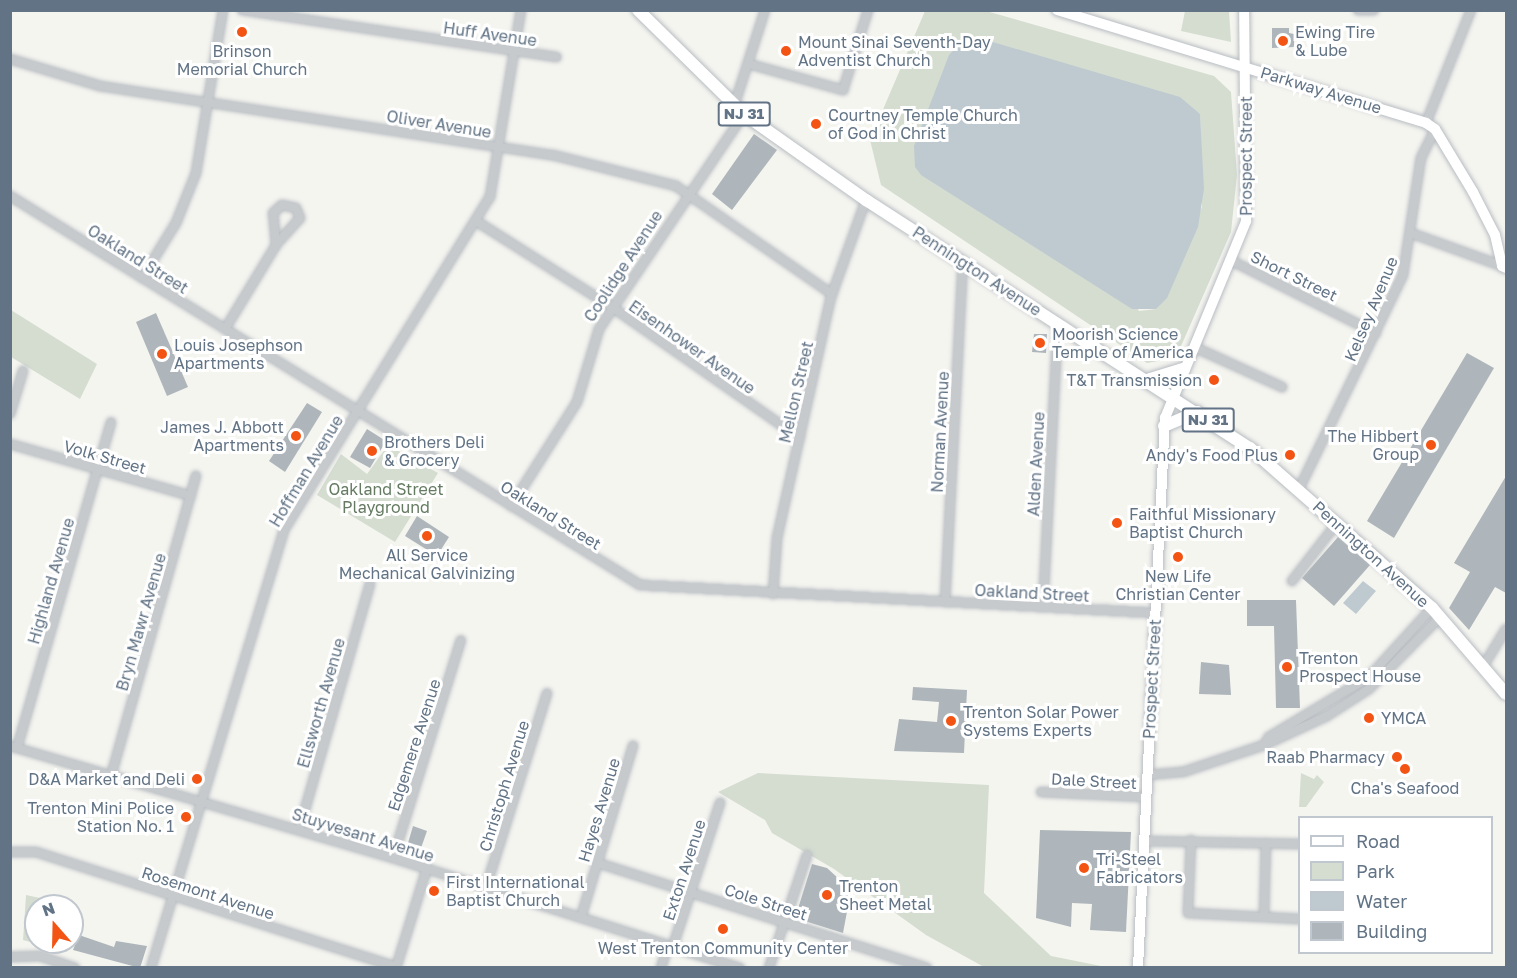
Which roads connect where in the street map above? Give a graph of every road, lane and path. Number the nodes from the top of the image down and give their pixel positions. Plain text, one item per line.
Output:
1 (223, 10) edge
2 (242, 10) edge
3 (521, 10) edge
4 (638, 10) edge
5 (765, 10) edge
6 (868, 10) edge
7 (1057, 10) edge
8 (1244, 10) edge
9 (1358, 10) edge
10 (1374, 10) edge
11 (1471, 10) edge
12 (514, 52) junction
13 (557, 57) dead end
14 (10, 59) edge
15 (749, 64) junction
16 (1245, 67) junction
17 (208, 102) junction
18 (739, 110) junction
19 (1431, 126) junction
20 (499, 147) junction
21 (687, 192) junction
22 (10, 196) edge
23 (866, 200) junction
24 (476, 221) junction
25 (1411, 233) junction
26 (276, 245) junction
27 (1232, 261) junction
28 (963, 262) junction
29 (1504, 267) edge
30 (142, 278) junction
31 (832, 294) junction
32 (612, 307) junction
33 (1058, 322) junction
34 (225, 329) junction
35 (1376, 333) junction
36 (1194, 347) junction
37 (1184, 369) junction
38 (23, 371) dead end
39 (1147, 380) junction
40 (1282, 387) dead end
41 (1171, 395) junction
42 (11, 409) edge
43 (357, 411) junction
44 (1197, 412) junction
45 (111, 422) dead end
46 (1164, 426) junction
47 (800, 438) junction
48 (10, 444) edge
49 (97, 469) junction
50 (196, 477) dead end
51 (1299, 489) junction
52 (191, 496) junction
53 (511, 506) junction
54 (1337, 523) junction
55 (1292, 581) dead end
56 (370, 584) dead end
57 (773, 594) junction
58 (945, 602) junction
59 (1043, 607) junction
60 (1155, 613) junction
61 (1436, 613) junction
62 (1506, 629) edge
63 (461, 640) dead end
64 (1484, 665) junction
65 (547, 693) dead end
66 (1506, 694) edge
67 (633, 746) dead end
68 (14, 747) edge
69 (1147, 775) junction
70 (111, 776) junction
71 (1041, 792) dead end
72 (1146, 797) junction
73 (203, 801) junction
74 (720, 803) dead end
75 (299, 830) junction
76 (1191, 840) junction
77 (1144, 841) junction
78 (1266, 843) junction
79 (1298, 844) edge
80 (10, 852) edge
81 (807, 855) dead end
82 (393, 858) junction
83 (598, 863) junction
84 (427, 868) junction
85 (486, 887) junction
86 (691, 892) junction
87 (174, 897) junction
88 (580, 917) junction
89 (1264, 917) junction
90 (1298, 919) edge
91 (785, 923) junction
92 (671, 946) junction
93 (10, 957) edge
94 (396, 967) edge
95 (75, 968) edge
96 (151, 968) edge
97 (661, 968) edge
98 (740, 968) edge
99 (769, 968) edge
100 (927, 968) edge
101 (1138, 968) edge

1 - 17 street
2 - 12 street, Huff Avenue
3 - 12 street, Hoffman Avenue
4 - 18 main road, Pennington Avenue / NJ 31
5 - 15 street, Coolidge Avenue
6 - 15 street
7 - 16 street, Parkway Avenue
8 - 16 street, Prospect Street
9 - 10 street
11 - 19 street, Kelsey Avenue
12 - 13 street, Huff Avenue
12 - 20 street, Hoffman Avenue
14 - 17 street, Oliver Avenue
15 - 18 street, Coolidge Avenue
16 - 19 street, Parkway Avenue
16 - 27 street, Prospect Street
17 - 20 street, Oliver Avenue
17 - 30 street
18 - 21 street, Coolidge Avenue
18 - 23 main road, Pennington Avenue / NJ 31
19 - 25 street, Kelsey Avenue
19 - 29 street
20 - 21 street, Oliver Avenue
20 - 24 street, Hoffman Avenue
21 - 31 street, Oliver Avenue
21 - 32 street, Coolidge Avenue
22 - 30 street, Oakland Street
23 - 28 main road, Pennington Avenue / NJ 31
23 - 31 street, Mellon Street
24 - 32 street, Eisenhower Avenue
24 - 43 street, Hoffman Avenue
25 - 29 street
25 - 35 street, Kelsey Avenue
26 - 26 street
26 - 34 street
27 - 35 street, Short Street
27 - 36 street, Prospect Street
28 - 33 main road, Pennington Avenue / NJ 31
28 - 58 street, Norman Avenue
30 - 34 street, Oakland Street
31 - 47 street, Mellon Street
32 - 47 street, Eisenhower Avenue
32 - 53 street, Coolidge Avenue
33 - 39 main road, Pennington Avenue / NJ 31
33 - 59 street, Alden Avenue
34 - 43 street, Oakland Street
35 - 51 street, Kelsey Avenue
36 - 37 street, Prospect Street
36 - 40 street
37 - 39 main road
37 - 41 street, Prospect Street
38 - 42 street
39 - 41 main road, Pennington Avenue / NJ 31
41 - 44 main road, Pennington Avenue / NJ 31
41 - 46 street, Prospect Street
43 - 53 street, Oakland Street
43 - 73 street, Hoffman Avenue
44 - 46 main road
44 - 51 main road, Pennington Avenue / NJ 31
45 - 49 street, Highland Avenue
46 - 60 street, Prospect Street
47 - 57 street, Mellon Street
48 - 49 street, Volk Street
49 - 52 street, Volk Street
49 - 68 street, Highland Avenue
50 - 52 street, Bryn Mawr Avenue
51 - 54 main road, Pennington Avenue / NJ 31
52 - 70 street, Bryn Mawr Avenue
53 - 57 street, Oakland Street
54 - 55 street
54 - 61 main road, Pennington Avenue / NJ 31
56 - 75 street, Ellsworth Avenue
57 - 58 street, Oakland Street
58 - 59 street, Oakland Street
59 - 60 street, Oakland Street
60 - 69 street, Prospect Street
61 - 64 main road, Pennington Avenue / NJ 31
61 - 69 street
62 - 64 street
63 - 82 street, Edgemere Avenue
64 - 66 main road, Pennington Avenue / NJ 31
65 - 85 street, Christoph Avenue
67 - 83 street, Hayes Avenue
68 - 70 street, Stuyvesant Avenue
69 - 72 street, Prospect Street
70 - 73 street, Stuyvesant Avenue
71 - 72 street, Dale Street
72 - 77 street, Prospect Street
73 - 75 street, Stuyvesant Avenue
73 - 87 street, Hoffman Avenue
74 - 86 street, Exton Avenue
75 - 82 street, Stuyvesant Avenue
76 - 77 street
76 - 78 street
76 - 89 street
77 - 101 street, Prospect Street
78 - 79 street
78 - 89 street
80 - 87 street, Rosemont Avenue
81 - 91 street
82 - 84 street, Stuyvesant Avenue
83 - 86 street, Cole Street
83 - 88 street, Hayes Avenue
84 - 85 street, Stuyvesant Avenue
84 - 94 street
85 - 88 street, Stuyvesant Avenue
86 - 91 street, Cole Street
86 - 92 street, Exton Avenue
87 - 94 street, Rosemont Avenue
87 - 96 street, Hoffman Avenue
88 - 92 street, Stuyvesant Avenue
89 - 90 street
91 - 99 street
91 - 100 street, Cole Street
92 - 97 street, Exton Avenue
92 - 98 street, Stuyvesant Avenue
93 - 95 street

